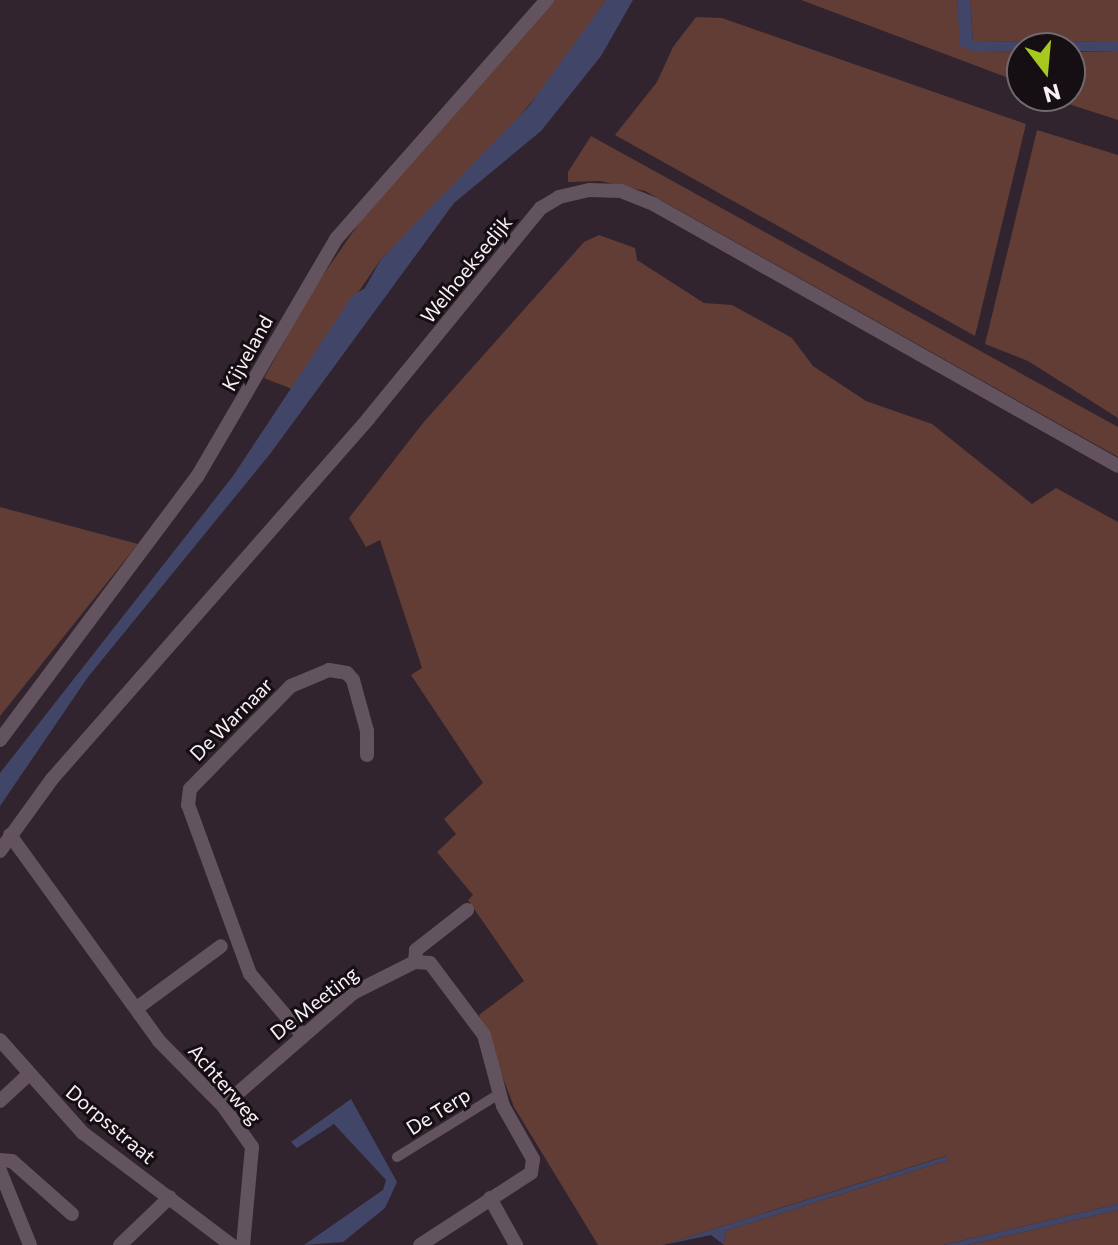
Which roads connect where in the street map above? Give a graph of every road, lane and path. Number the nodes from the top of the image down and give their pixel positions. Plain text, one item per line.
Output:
1 (547, 0) edge
2 (1118, 466) edge
3 (0, 740) edge
4 (367, 755) dead end
5 (10, 835) junction
6 (0, 851) edge
7 (467, 910) dead end
8 (221, 946) dead end
9 (415, 962) junction
10 (137, 1008) junction
11 (302, 1035) junction
12 (0, 1040) edge
13 (27, 1076) junction
14 (499, 1094) junction
15 (0, 1101) edge
16 (223, 1106) junction
17 (397, 1157) dead end
18 (0, 1160) edge
19 (0, 1171) edge
20 (170, 1197) junction
21 (490, 1198) junction
22 (72, 1214) dead end
23 (30, 1245) edge
24 (120, 1245) edge
25 (231, 1245) edge
26 (243, 1245) edge
27 (420, 1245) edge
28 (516, 1245) edge

1 - 3 street, Kijveland
2 - 5 street, Welhoeksedijk
4 - 11 street, De Warnaar
5 - 6 street, Welhoeksedijk
5 - 10 street, Achterweg
7 - 9 street, De Meeting
8 - 10 street
9 - 11 street, De Meeting
9 - 14 street
10 - 16 street, Achterweg
11 - 16 street, De Meeting
12 - 13 street, Dorpsstraat
13 - 15 street
13 - 20 street, Dorpsstraat
14 - 17 street, De Terp
14 - 21 street
16 - 26 street, Achterweg
18 - 22 street
19 - 23 street
20 - 24 street
20 - 25 street, Dorpsstraat
21 - 27 street
21 - 28 street

